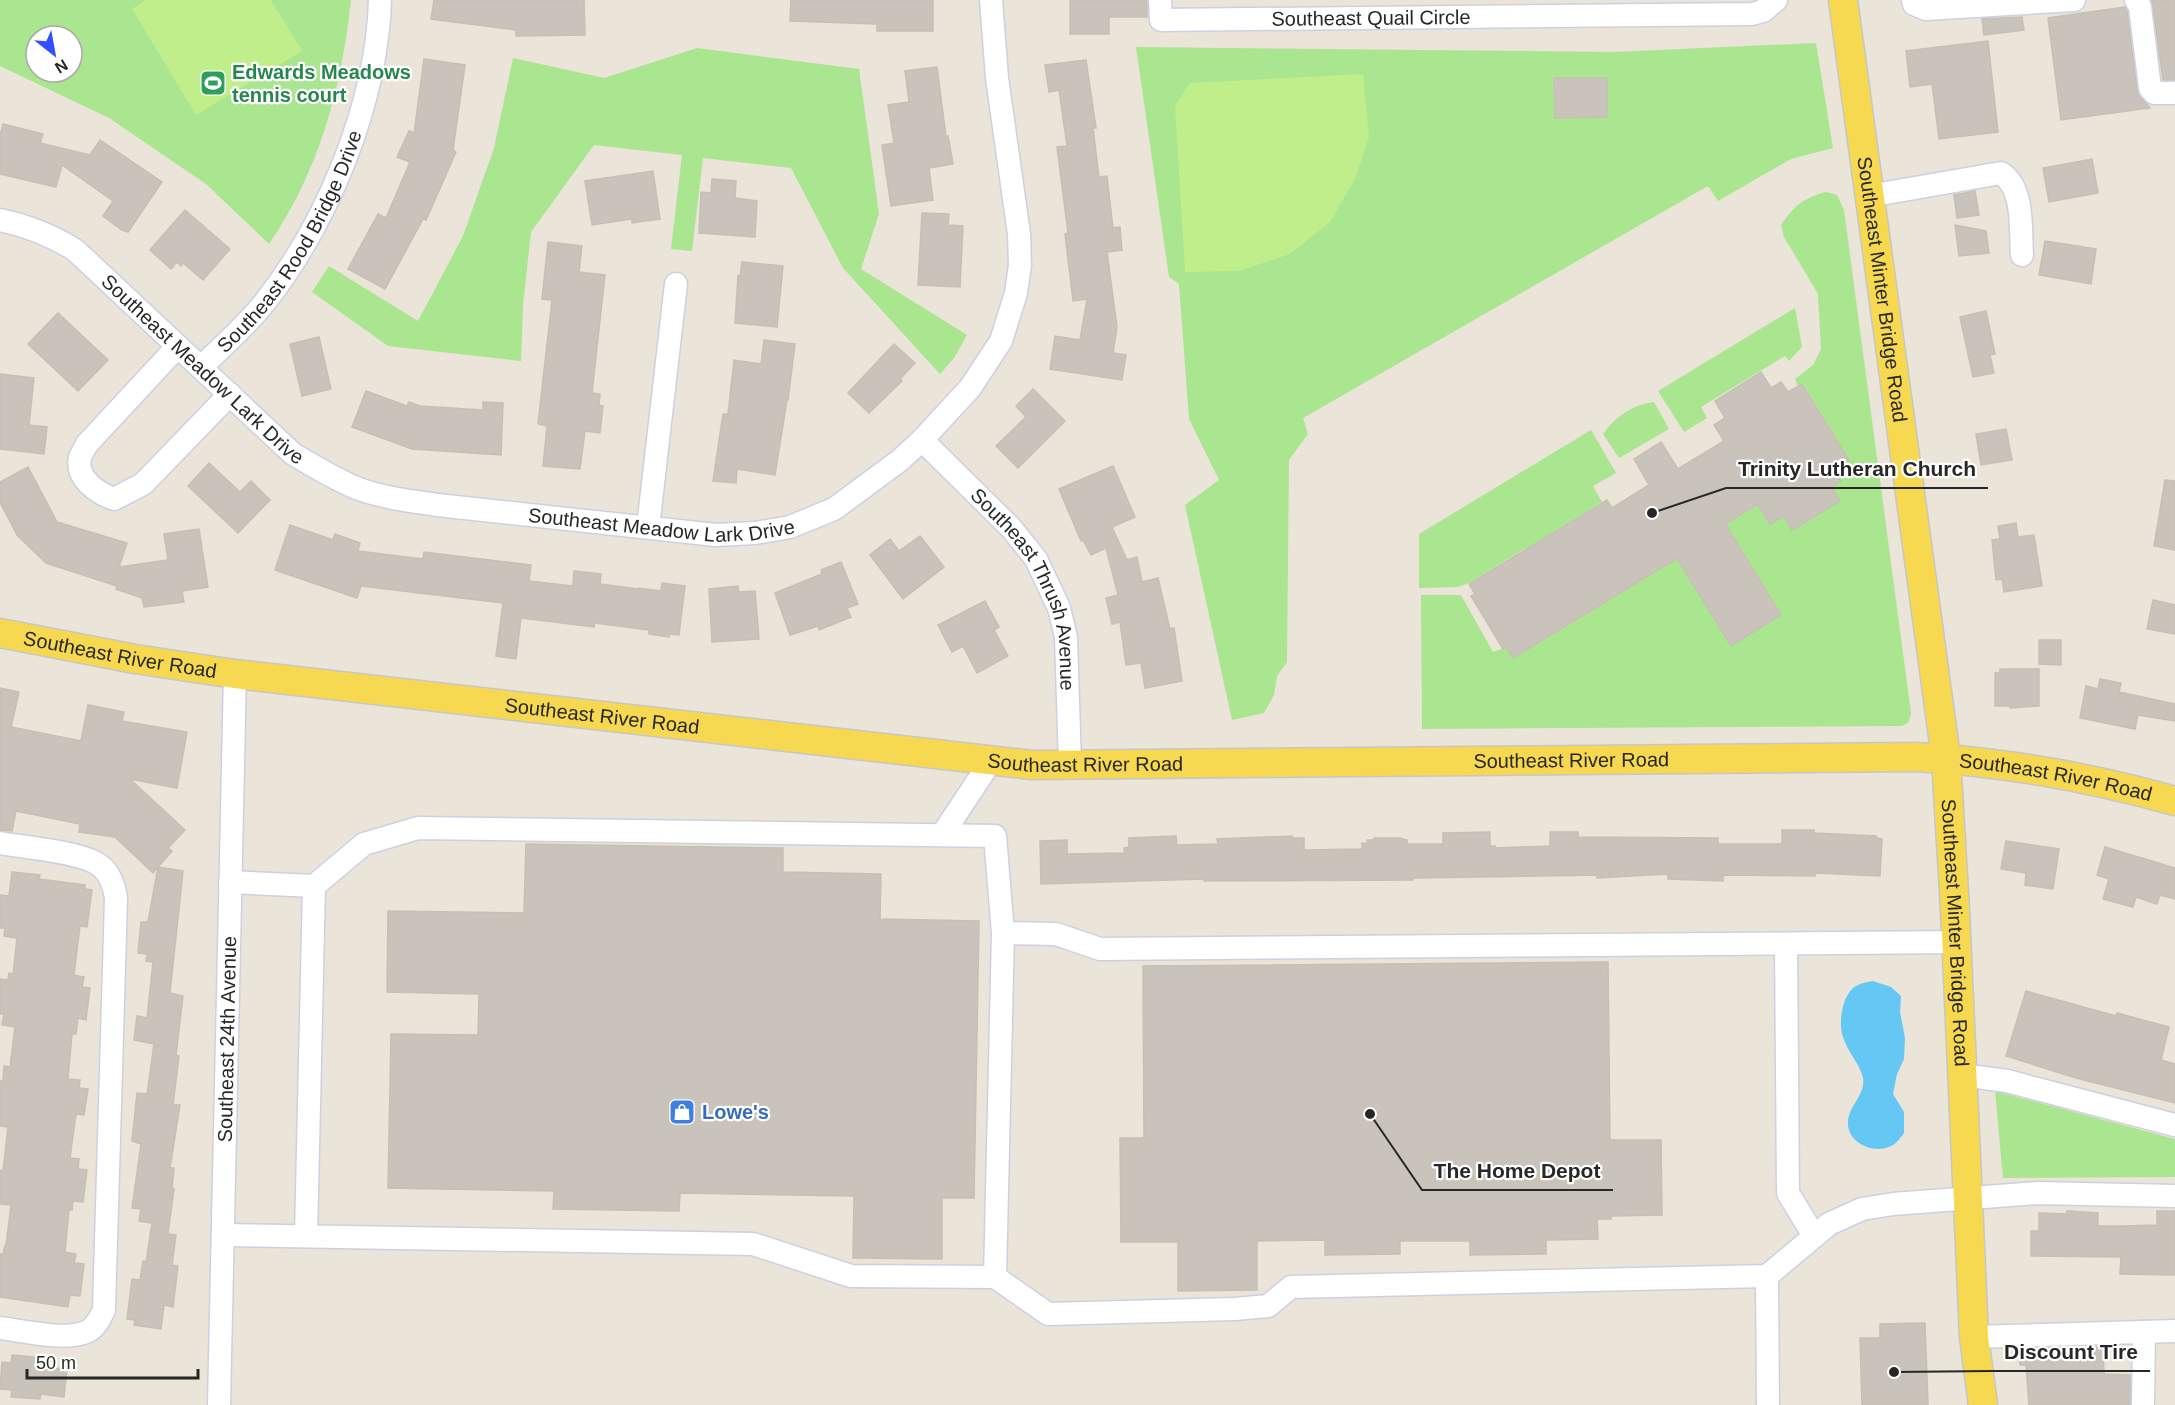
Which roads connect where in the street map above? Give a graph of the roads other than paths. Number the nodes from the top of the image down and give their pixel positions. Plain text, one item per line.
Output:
1 (380, 0) edge
2 (991, 0) edge
3 (1160, 0) edge
4 (1776, 0) edge
5 (1843, 0) edge
6 (1913, 0) edge
7 (2074, 0) edge
8 (2136, 0) edge
9 (2175, 93) edge
10 (1869, 196) junction
11 (0, 220) edge
12 (2022, 255) dead end
13 (676, 284) dead end
14 (178, 346) junction
15 (201, 367) junction
16 (231, 394) junction
17 (922, 440) junction
18 (648, 527) junction
19 (0, 633) edge
20 (235, 674) junction
21 (1946, 758) junction
22 (991, 761) junction
23 (1070, 764) junction
24 (2175, 801) edge
25 (942, 835) junction
26 (0, 843) edge
27 (230, 882) junction
28 (314, 886) junction
29 (1003, 933) junction
30 (1956, 942) junction
31 (1786, 944) junction
32 (1962, 1075) junction
33 (2175, 1125) edge
34 (2175, 1196) edge
35 (1968, 1198) junction
36 (222, 1234) junction
37 (306, 1236) junction
38 (1814, 1236) junction
39 (1767, 1276) junction
40 (995, 1277) junction
41 (0, 1328) edge
42 (2175, 1331) edge
43 (2144, 1332) junction
44 (1974, 1337) junction
45 (219, 1405) edge
46 (1768, 1405) edge
47 (1983, 1405) edge
48 (2143, 1405) edge

1 - 15 street, Southeast Rood Bridge Drive
2 - 17 street, Southeast Meadow Lark Drive
3 - 4 street, Southeast Quail Circle
5 - 10 main road, Southeast Minter Bridge Road
6 - 7 street
8 - 9 street
10 - 12 street
10 - 21 main road, Southeast Minter Bridge Road
11 - 14 street, Southeast Meadow Lark Drive
13 - 18 street
14 - 15 street, Southeast Meadow Lark Drive
14 - 16 street
15 - 16 street, Southeast Meadow Lark Drive
16 - 18 street, Southeast Meadow Lark Drive
17 - 18 street, Southeast Meadow Lark Drive
17 - 23 street, Southeast Thrush Avenue
19 - 20 main road, Southeast River Road
20 - 22 main road, Southeast River Road
20 - 27 street, Southeast 24th Avenue
21 - 23 main road, Southeast River Road
21 - 24 main road, Southeast River Road
21 - 30 main road, Southeast Minter Bridge Road
22 - 23 main road, Southeast River Road
22 - 25 street
25 - 28 street
25 - 29 street
26 - 41 street
27 - 28 street
27 - 36 street, Southeast 24th Avenue
28 - 37 street
29 - 31 street
29 - 40 street
30 - 31 street
30 - 32 main road, Southeast Minter Bridge Road
31 - 38 street
32 - 33 street
32 - 35 main road, Southeast Minter Bridge Road
34 - 35 street
35 - 38 street
35 - 44 main road, Southeast Minter Bridge Road
36 - 37 street
36 - 45 street, Southeast 24th Avenue
37 - 40 street
38 - 39 street
39 - 40 street
39 - 46 street
42 - 43 street
43 - 44 street
43 - 48 street
44 - 47 main road, Southeast Minter Bridge Road

